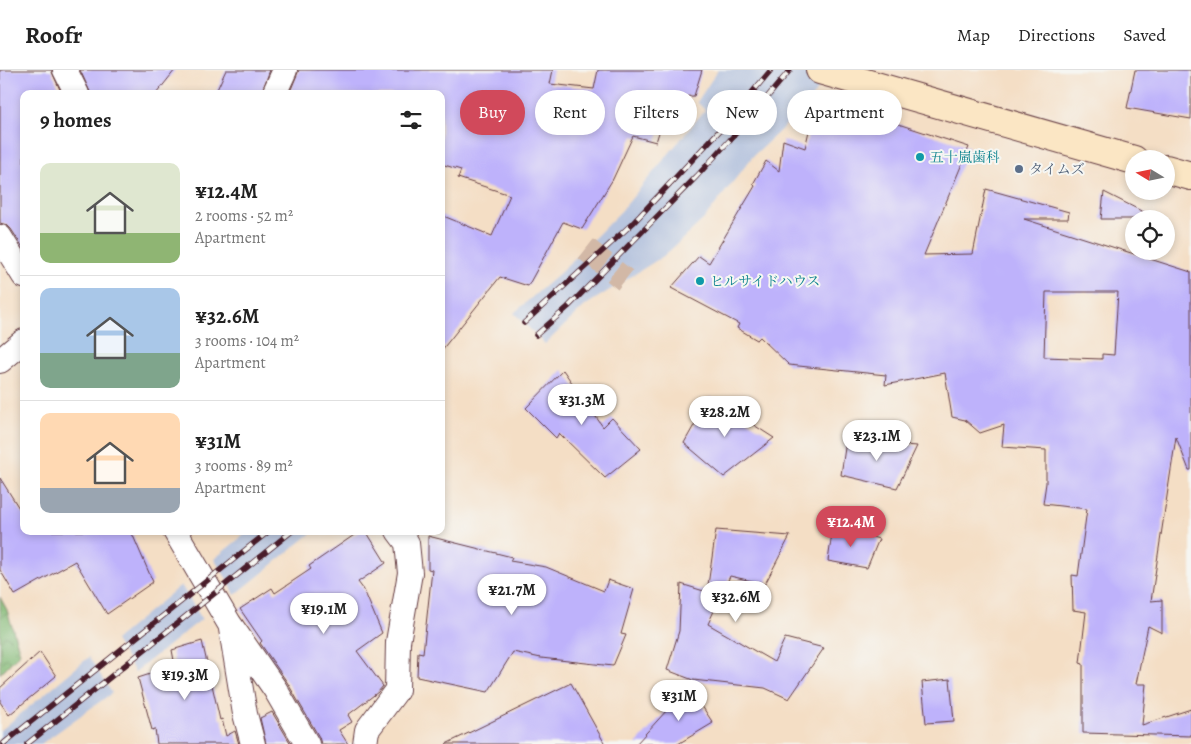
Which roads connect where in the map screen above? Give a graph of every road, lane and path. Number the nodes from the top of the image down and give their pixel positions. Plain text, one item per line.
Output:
1 (65, 70) edge
2 (285, 70) edge
3 (820, 70) edge
4 (74, 90) edge
5 (276, 90) edge
6 (1125, 157) edge
7 (1175, 172) edge
8 (1191, 176) edge
9 (0, 237) edge
10 (20, 270) edge
11 (20, 345) edge
12 (0, 361) edge
13 (177, 535) edge
14 (401, 535) edge
15 (230, 622) junction
16 (253, 744) edge
17 (307, 744) edge
18 (365, 744) edge

1 - 4 street
2 - 5 street
3 - 6 street
7 - 8 street
9 - 10 street
11 - 12 street
13 - 15 street
14 - 18 street
15 - 16 street
15 - 17 street

